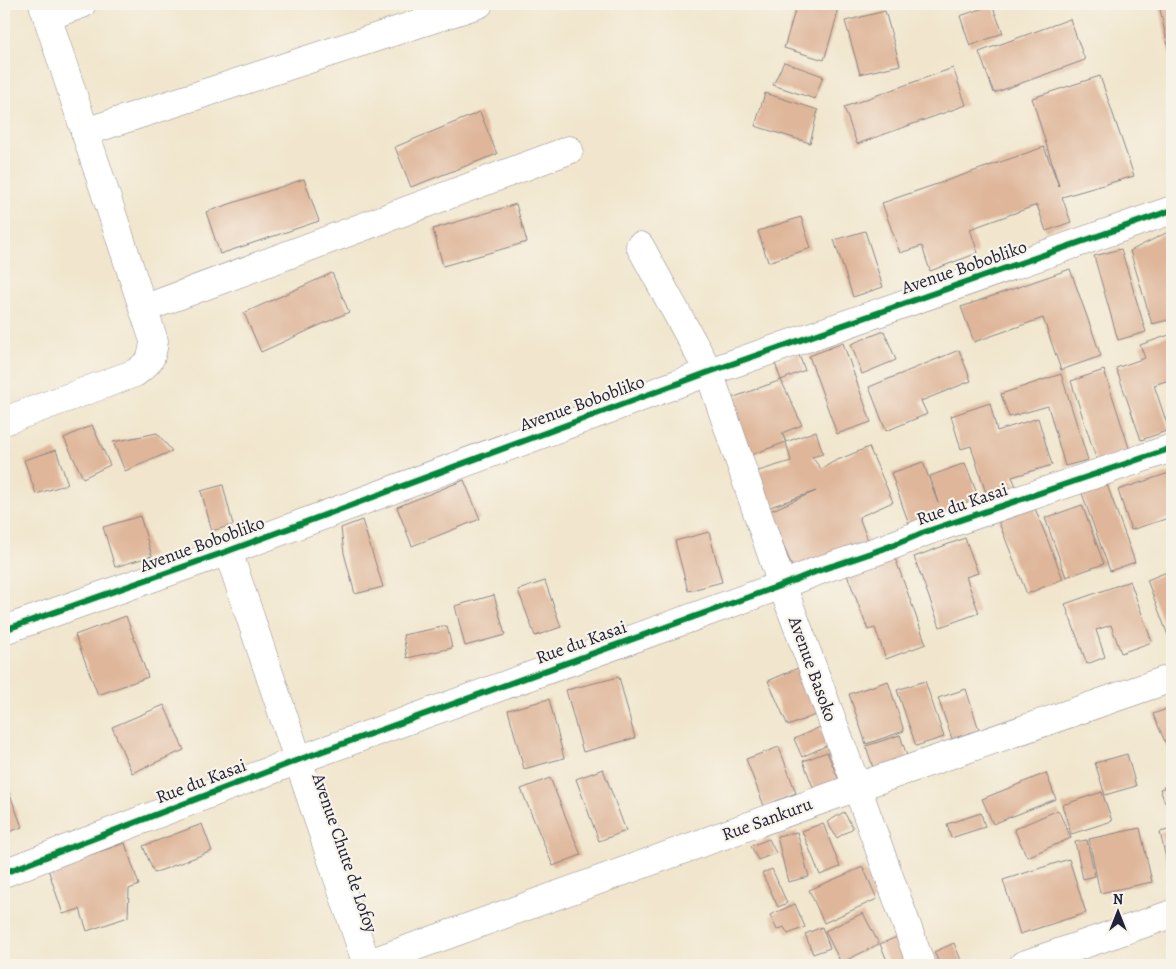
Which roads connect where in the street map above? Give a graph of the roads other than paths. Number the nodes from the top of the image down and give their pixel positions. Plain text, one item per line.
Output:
1 (82, 4) edge
2 (479, 4) edge
3 (45, 10) edge
4 (85, 132) junction
5 (569, 150) dead end
6 (1172, 210) edge
7 (640, 246) dead end
8 (144, 309) junction
9 (709, 372) junction
10 (4, 421) edge
11 (1172, 448) edge
12 (228, 551) junction
13 (782, 585) junction
14 (4, 630) edge
15 (1172, 678) edge
16 (298, 760) junction
17 (857, 787) junction
18 (4, 873) edge
19 (1172, 914) edge
20 (366, 965) edge
21 (921, 965) edge
22 (1023, 965) edge

1 - 3 street
2 - 4 street
3 - 4 street
4 - 8 street
5 - 8 street
6 - 9 street, Avenue Bobobliko
7 - 9 street, Avenue Basoko
8 - 10 street
9 - 12 street, Avenue Bobobliko
9 - 13 street, Avenue Basoko
11 - 13 street, Rue du Kasai
12 - 14 street, Avenue Bobobliko
12 - 16 street, Avenue Chute de Lofoy
13 - 16 street, Rue du Kasai
13 - 17 street, Avenue Basoko
15 - 17 street, Rue Sankuru
16 - 18 street, Rue du Kasai
16 - 20 street, Avenue Chute de Lofoy
17 - 20 street, Rue Sankuru
17 - 21 street, Avenue Basoko
19 - 22 street

